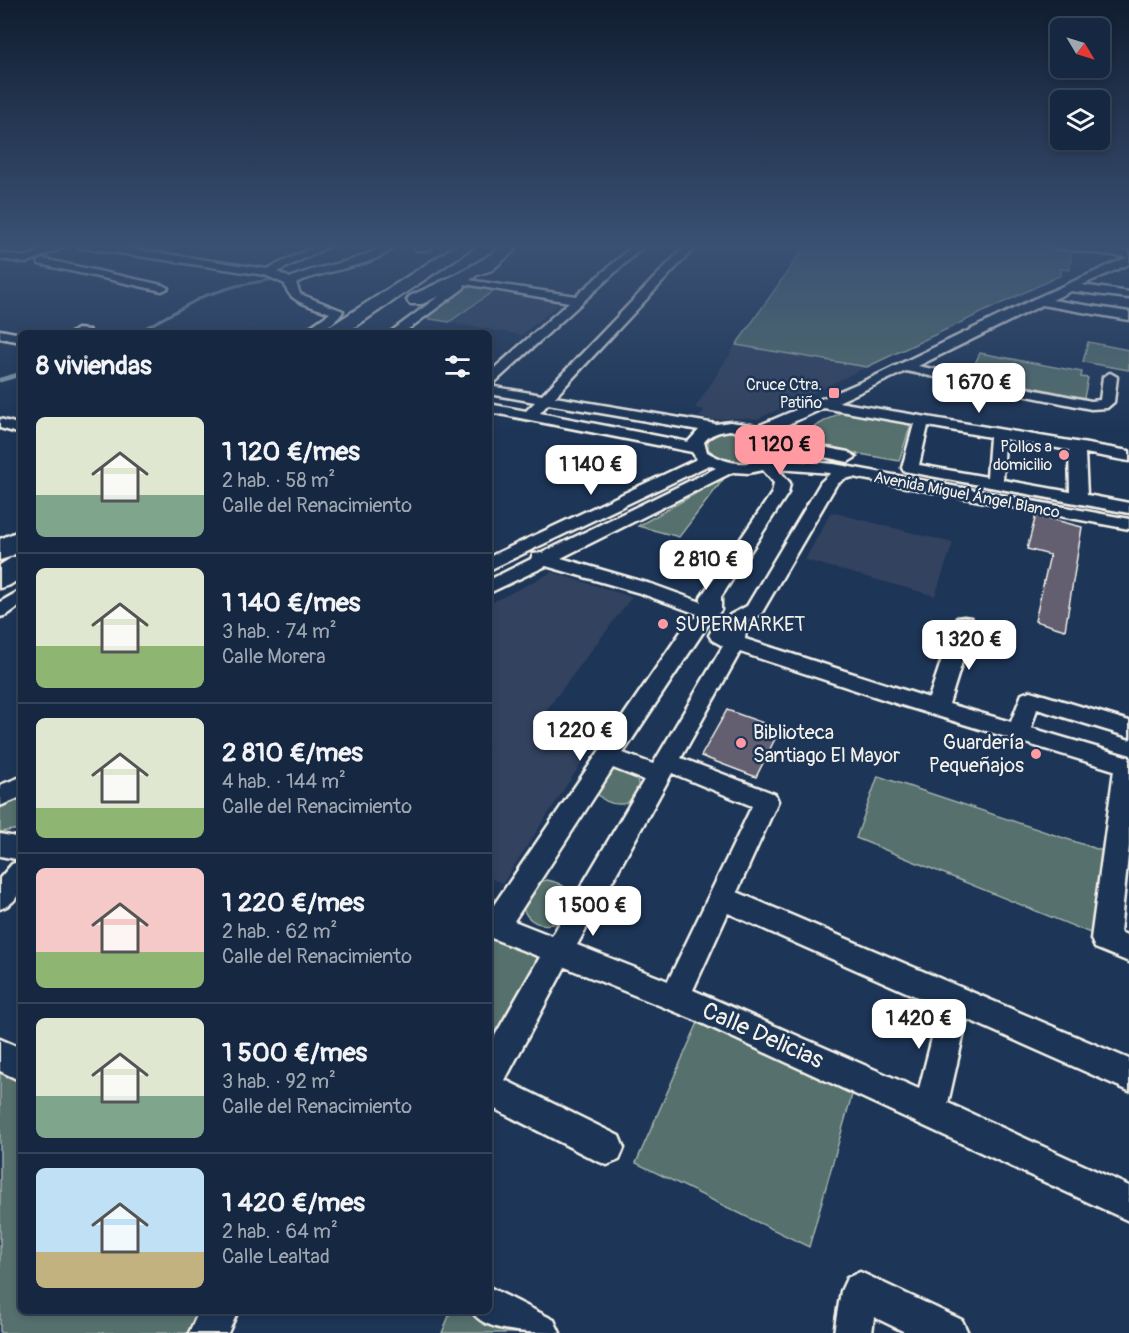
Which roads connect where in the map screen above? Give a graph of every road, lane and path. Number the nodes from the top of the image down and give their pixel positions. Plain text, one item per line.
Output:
1 (322, 306) edge
2 (374, 306) edge
3 (402, 306) edge
4 (432, 306) edge
5 (572, 306) edge
6 (634, 306) edge
7 (1030, 306) edge
8 (1065, 306) edge
9 (1129, 316) edge
10 (312, 330) edge
11 (338, 330) edge
12 (367, 330) edge
13 (399, 330) edge
14 (0, 334) edge
15 (18, 337) edge
16 (905, 368) junction
17 (492, 377) edge
18 (1110, 377) dead end
19 (492, 390) edge
20 (545, 399) junction
21 (829, 406) junction
22 (492, 409) edge
23 (529, 416) junction
24 (922, 421) junction
25 (0, 423) edge
26 (715, 428) junction
27 (18, 429) edge
28 (760, 431) junction
29 (796, 431) junction
30 (998, 434) junction
31 (776, 442) junction
32 (1077, 448) junction
33 (817, 452) junction
34 (702, 454) junction
35 (1129, 456) edge
36 (767, 464) junction
37 (732, 467) junction
38 (910, 468) junction
39 (855, 472) junction
40 (942, 482) junction
41 (994, 483) junction
42 (1079, 499) junction
43 (1129, 508) edge
44 (1129, 524) edge
45 (18, 540) edge
46 (0, 551) edge
47 (516, 551) junction
48 (543, 560) junction
49 (492, 563) edge
50 (18, 566) edge
51 (0, 579) edge
52 (492, 586) edge
53 (18, 598) edge
54 (0, 611) edge
55 (964, 623) dead end
56 (721, 624) junction
57 (938, 708) junction
58 (1129, 729) edge
59 (1018, 733) junction
60 (609, 757) junction
61 (1127, 766) edge
62 (664, 769) junction
63 (18, 787) edge
64 (0, 796) edge
65 (1123, 835) edge
66 (0, 845) edge
67 (18, 848) edge
68 (721, 897) junction
69 (492, 925) edge
70 (1117, 944) edge
71 (559, 950) junction
72 (675, 997) junction
73 (956, 1000) junction
74 (0, 1054) edge
75 (18, 1063) edge
76 (492, 1072) edge
77 (1129, 1075) edge
78 (492, 1090) edge
79 (930, 1111) junction
80 (607, 1148) dead end
81 (1129, 1204) edge
82 (492, 1308) edge
83 (218, 1314) edge
84 (208, 1333) edge
85 (541, 1333) edge
86 (853, 1333) edge
87 (949, 1333) edge

1 - 10 street
2 - 11 main road
3 - 12 main road
4 - 13 street
5 - 17 street
6 - 20 street
7 - 16 street
8 - 9 street
14 - 15 street
16 - 18 street
16 - 21 street
19 - 20 street
20 - 23 street
20 - 26 street
21 - 24 street
21 - 28 street
21 - 29 street
22 - 23 street
23 - 34 street
24 - 30 street
24 - 38 street
25 - 27 street
26 - 28 street
26 - 34 street
28 - 31 street
29 - 31 street
29 - 33 street
30 - 32 street
30 - 41 street
31 - 33 street, Avenida Miguel Ángel Blanco
31 - 36 street
32 - 35 street
32 - 42 street
33 - 38 street, Avenida Miguel Ángel Blanco
34 - 37 street
34 - 47 street
36 - 37 street, Avenida Miguel Ángel Blanco
36 - 39 street, Avenida Miguel Ángel Blanco
36 - 56 street
37 - 48 street
38 - 40 street, Avenida Miguel Ángel Blanco
39 - 40 street, Avenida Miguel Ángel Blanco
39 - 56 street
40 - 41 street, Avenida Miguel Ángel Blanco
40 - 44 street, Avenida Miguel Ángel Blanco
41 - 42 street, Avenida Miguel Ángel Blanco
42 - 43 street, Avenida Miguel Ángel Blanco
45 - 46 main road
47 - 48 street
47 - 49 street
48 - 52 street
48 - 56 street
50 - 51 main road
53 - 54 street
55 - 57 street
56 - 57 street
56 - 60 street
56 - 62 street
57 - 59 street
58 - 59 street
59 - 61 street
60 - 62 street
60 - 69 street
61 - 65 street
62 - 68 street
62 - 71 street
63 - 64 street
65 - 70 street
66 - 67 street
68 - 72 street
68 - 73 street
69 - 71 street, Calle Delicias
71 - 72 street, Calle Delicias
71 - 76 street
72 - 79 street, Calle Delicias
73 - 77 street
73 - 79 street
74 - 75 street
78 - 80 street
79 - 81 street, Calle Delicias
82 - 85 street
83 - 84 street
86 - 87 street

